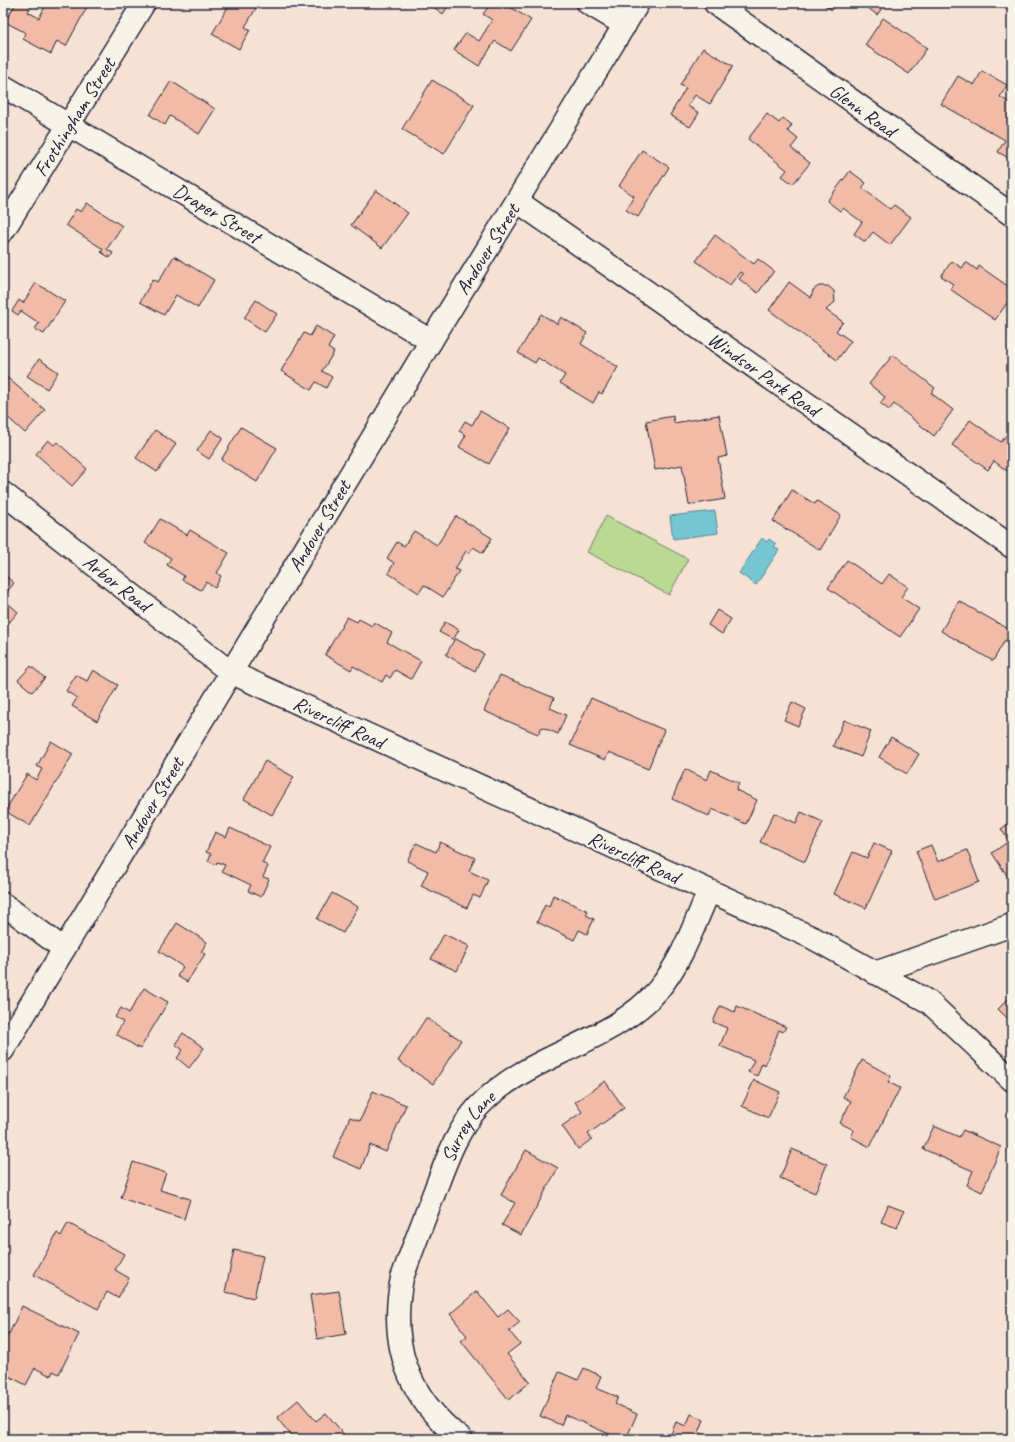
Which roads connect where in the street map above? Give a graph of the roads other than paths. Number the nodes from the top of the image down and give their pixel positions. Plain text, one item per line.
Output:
1 (144, 3) edge
2 (588, 3) edge
3 (638, 3) edge
4 (715, 3) edge
5 (625, 25) junction
6 (3, 86) edge
7 (68, 125) junction
8 (517, 201) junction
9 (1012, 215) edge
10 (3, 231) edge
11 (431, 341) junction
12 (3, 493) edge
13 (1012, 547) edge
14 (230, 672) junction
15 (709, 891) junction
16 (3, 904) edge
17 (1012, 925) edge
18 (64, 949) junction
19 (875, 973) junction
20 (3, 1050) edge
21 (1012, 1080) edge
22 (460, 1439) edge

1 - 7 street, Frothingham Street
2 - 5 street
3 - 5 street, Andover Street
4 - 9 street, Glenn Road
5 - 8 street, Andover Street
6 - 7 street, Draper Street
7 - 10 street, Frothingham Street
7 - 11 street, Draper Street
8 - 11 street, Andover Street
8 - 13 street, Windsor Park Road
11 - 14 street, Andover Street
12 - 14 street, Arbor Road
14 - 15 street, Rivercliff Road
14 - 18 street, Andover Street
15 - 19 street, Rivercliff Road
15 - 22 street, Surrey Lane
16 - 18 street
17 - 19 street
18 - 20 street, Andover Street
19 - 21 street, Rivercliff Road

